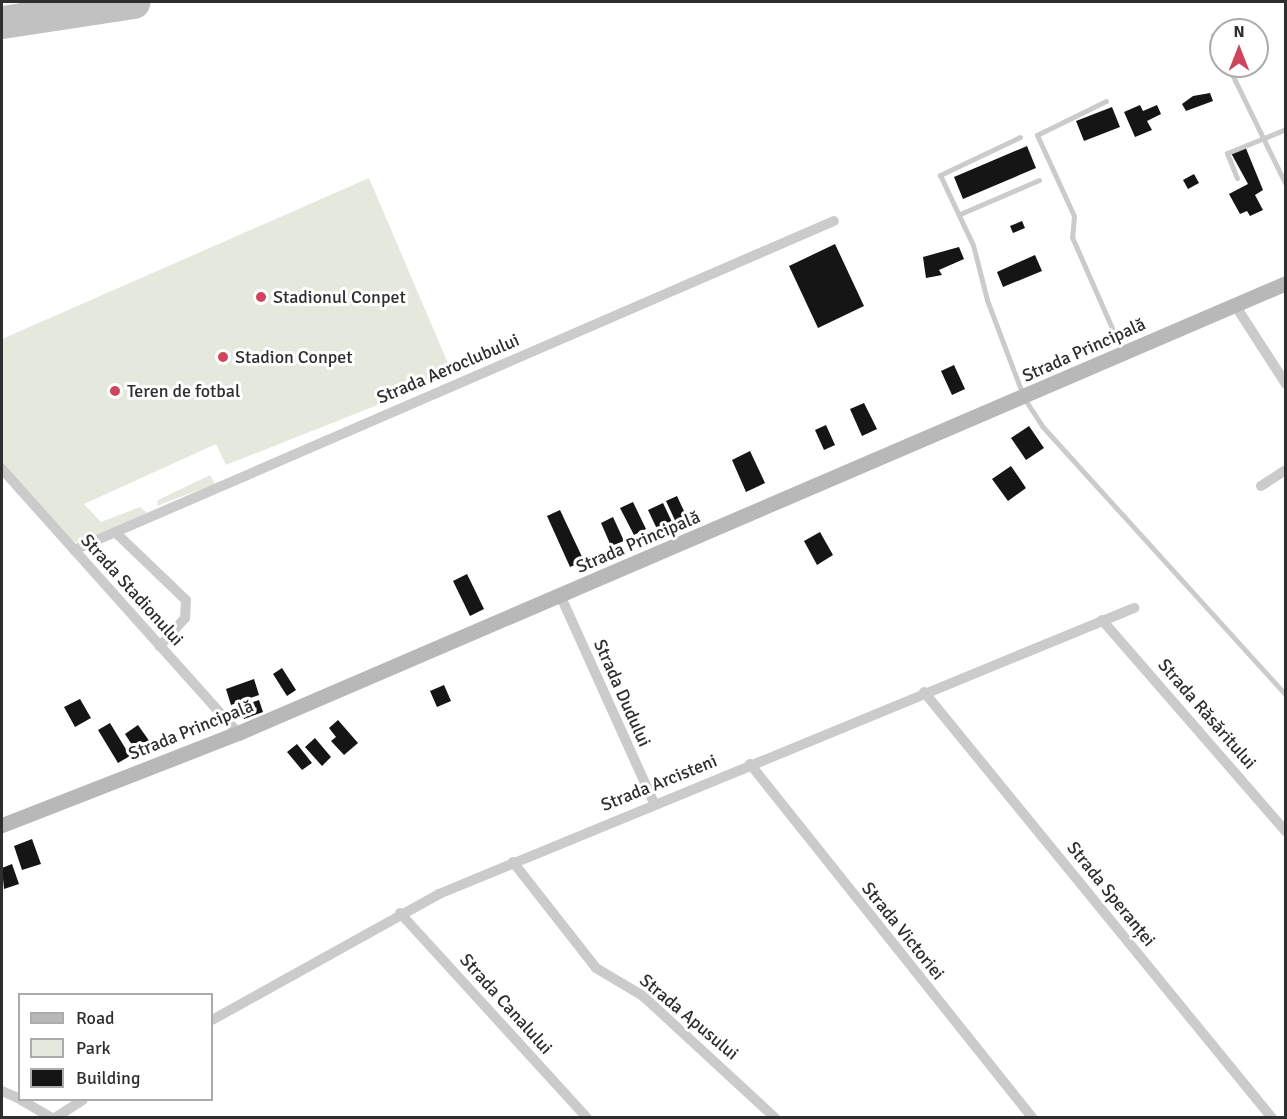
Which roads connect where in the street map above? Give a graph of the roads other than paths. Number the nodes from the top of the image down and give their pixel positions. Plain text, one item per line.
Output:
1 (1233, 78) edge
2 (1106, 101) dead end
3 (1286, 129) edge
4 (1260, 136) junction
5 (1020, 137) dead end
6 (1237, 178) dead end
7 (1039, 180) dead end
8 (1286, 185) edge
9 (960, 214) junction
10 (834, 221) dead end
11 (1286, 283) edge
12 (1235, 304) junction
13 (1123, 354) junction
14 (1286, 384) edge
15 (1024, 398) junction
16 (2, 469) edge
17 (1286, 470) edge
18 (1261, 486) dead end
19 (116, 532) junction
20 (74, 550) junction
21 (561, 597) junction
22 (1134, 608) dead end
23 (1102, 620) junction
24 (160, 646) junction
25 (924, 692) junction
26 (1286, 695) edge
27 (238, 733) junction
28 (750, 764) junction
29 (654, 803) junction
30 (2, 825) edge
31 (1286, 832) edge
32 (513, 862) junction
33 (400, 913) junction
34 (213, 1019) edge
35 (2, 1091) edge
36 (18, 1098) edge
37 (24, 1101) edge
38 (81, 1101) edge
39 (54, 1118) edge
40 (587, 1118) edge
41 (775, 1118) edge
42 (1033, 1118) edge
43 (1272, 1118) edge

1 - 4 lane
2 - 13 lane
3 - 4 lane
4 - 6 lane
4 - 8 lane
5 - 9 lane
7 - 9 lane
9 - 15 lane
10 - 19 street, Strada Aeroclubului
11 - 12 main road, Strada Principală
12 - 13 main road, Strada Principală
12 - 14 street
13 - 15 main road, Strada Principală
15 - 21 main road, Strada Principală
15 - 26 lane
16 - 20 street, Strada Stadionului
17 - 18 street
19 - 20 street, Strada Aeroclubului
19 - 24 street
20 - 24 street, Strada Stadionului
21 - 27 main road, Strada Principală
21 - 29 street, Strada Dudului
22 - 23 street, Strada Arcisteni
23 - 25 street, Strada Arcisteni
23 - 31 street, Strada Răsăritului
24 - 27 street, Strada Stadionului
25 - 28 street, Strada Arcisteni
25 - 43 street, Strada Speranței
27 - 30 main road, Strada Principală
28 - 29 street, Strada Arcisteni
28 - 42 street, Strada Victoriei
29 - 32 street, Strada Arcisteni
32 - 33 street, Strada Arcisteni
32 - 41 street, Strada Apusului
33 - 34 street, Strada Arcisteni
33 - 40 street, Strada Canalului
35 - 36 street
37 - 39 street
38 - 39 street

